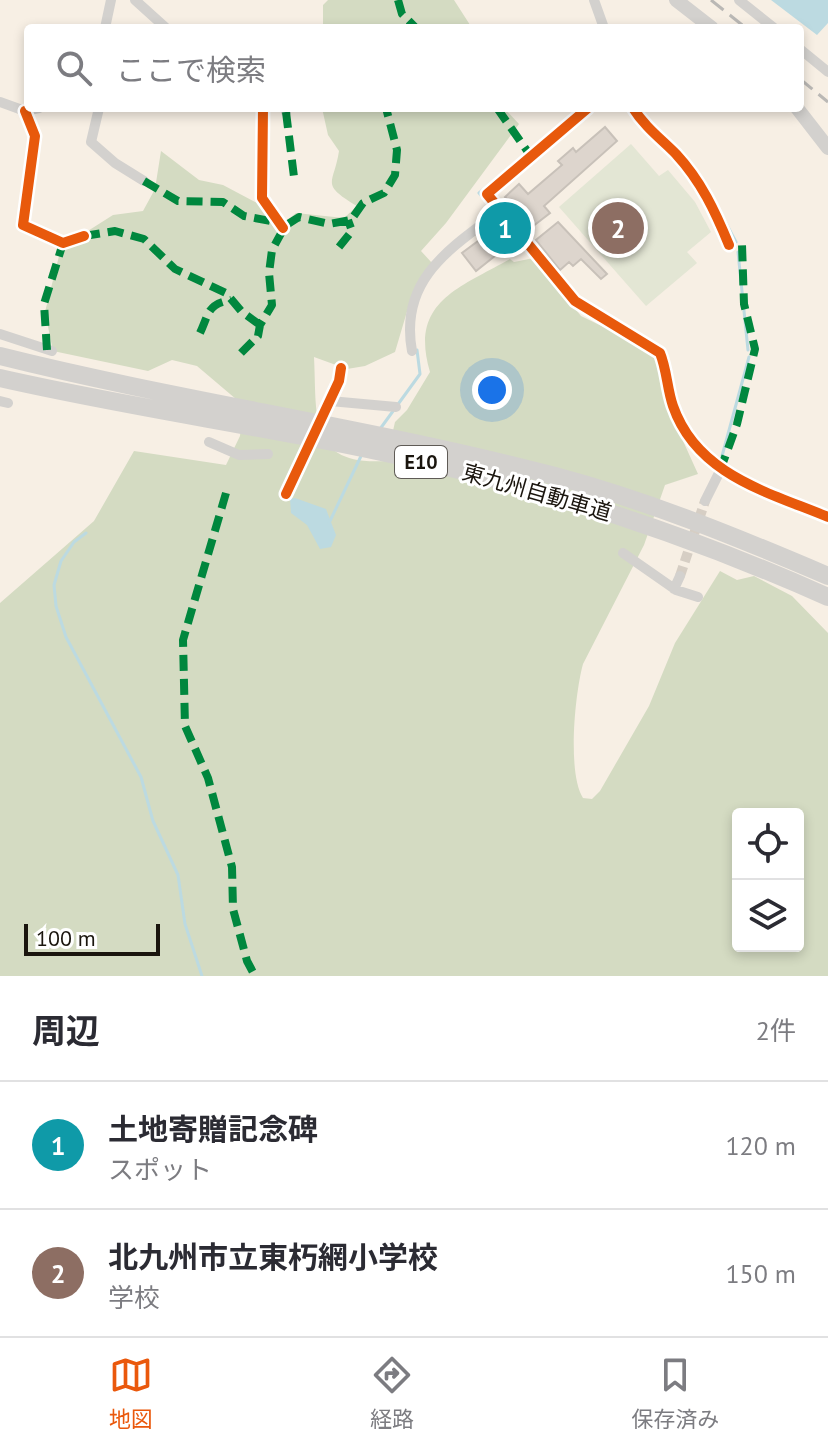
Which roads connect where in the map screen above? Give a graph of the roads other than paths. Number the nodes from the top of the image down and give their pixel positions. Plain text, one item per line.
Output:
1 (111, 0) edge
2 (135, 0) edge
3 (594, 0) edge
4 (676, 0) edge
5 (739, 0) edge
6 (106, 24) edge
7 (162, 24) edge
8 (603, 24) edge
9 (707, 24) edge
10 (769, 24) edge
11 (804, 52) edge
12 (828, 72) edge
13 (0, 102) edge
14 (24, 111) edge
15 (25, 112) edge
16 (98, 112) edge
17 (263, 112) edge
18 (583, 112) edge
19 (636, 112) edge
20 (800, 112) edge
21 (828, 148) edge
22 (144, 181) dead end
23 (500, 211) junction
24 (283, 228) dead end
25 (84, 236) dead end
26 (729, 245) dead end
27 (0, 334) edge
28 (52, 351) dead end
29 (412, 351) dead end
30 (0, 356) edge
31 (341, 368) dead end
32 (0, 378) edge
33 (396, 407) dead end
34 (209, 442) dead end
35 (268, 454) dead end
36 (304, 457) tunnel mouth
37 (720, 471) junction
38 (286, 494) dead end
39 (705, 501) tunnel mouth
40 (828, 517) edge
41 (623, 553) dead end
42 (680, 576) tunnel mouth
43 (828, 576) edge
44 (674, 589) junction
45 (698, 597) dead end
46 (828, 597) edge

1 - 6 street
2 - 7 street
3 - 8 street
4 - 9 main road
5 - 10 street
11 - 12 street
13 - 14 street
15 - 25 street
16 - 22 street
17 - 24 street
18 - 23 street
19 - 26 street
20 - 21 main road
23 - 29 street
23 - 37 street
27 - 28 street
30 - 43 highway, 東九州自動車道 / E10
31 - 33 street
32 - 46 highway, 東九州自動車道 / E10
34 - 35 street
36 - 38 street
37 - 39 street
37 - 40 street
41 - 44 street
42 - 44 street
44 - 45 street

